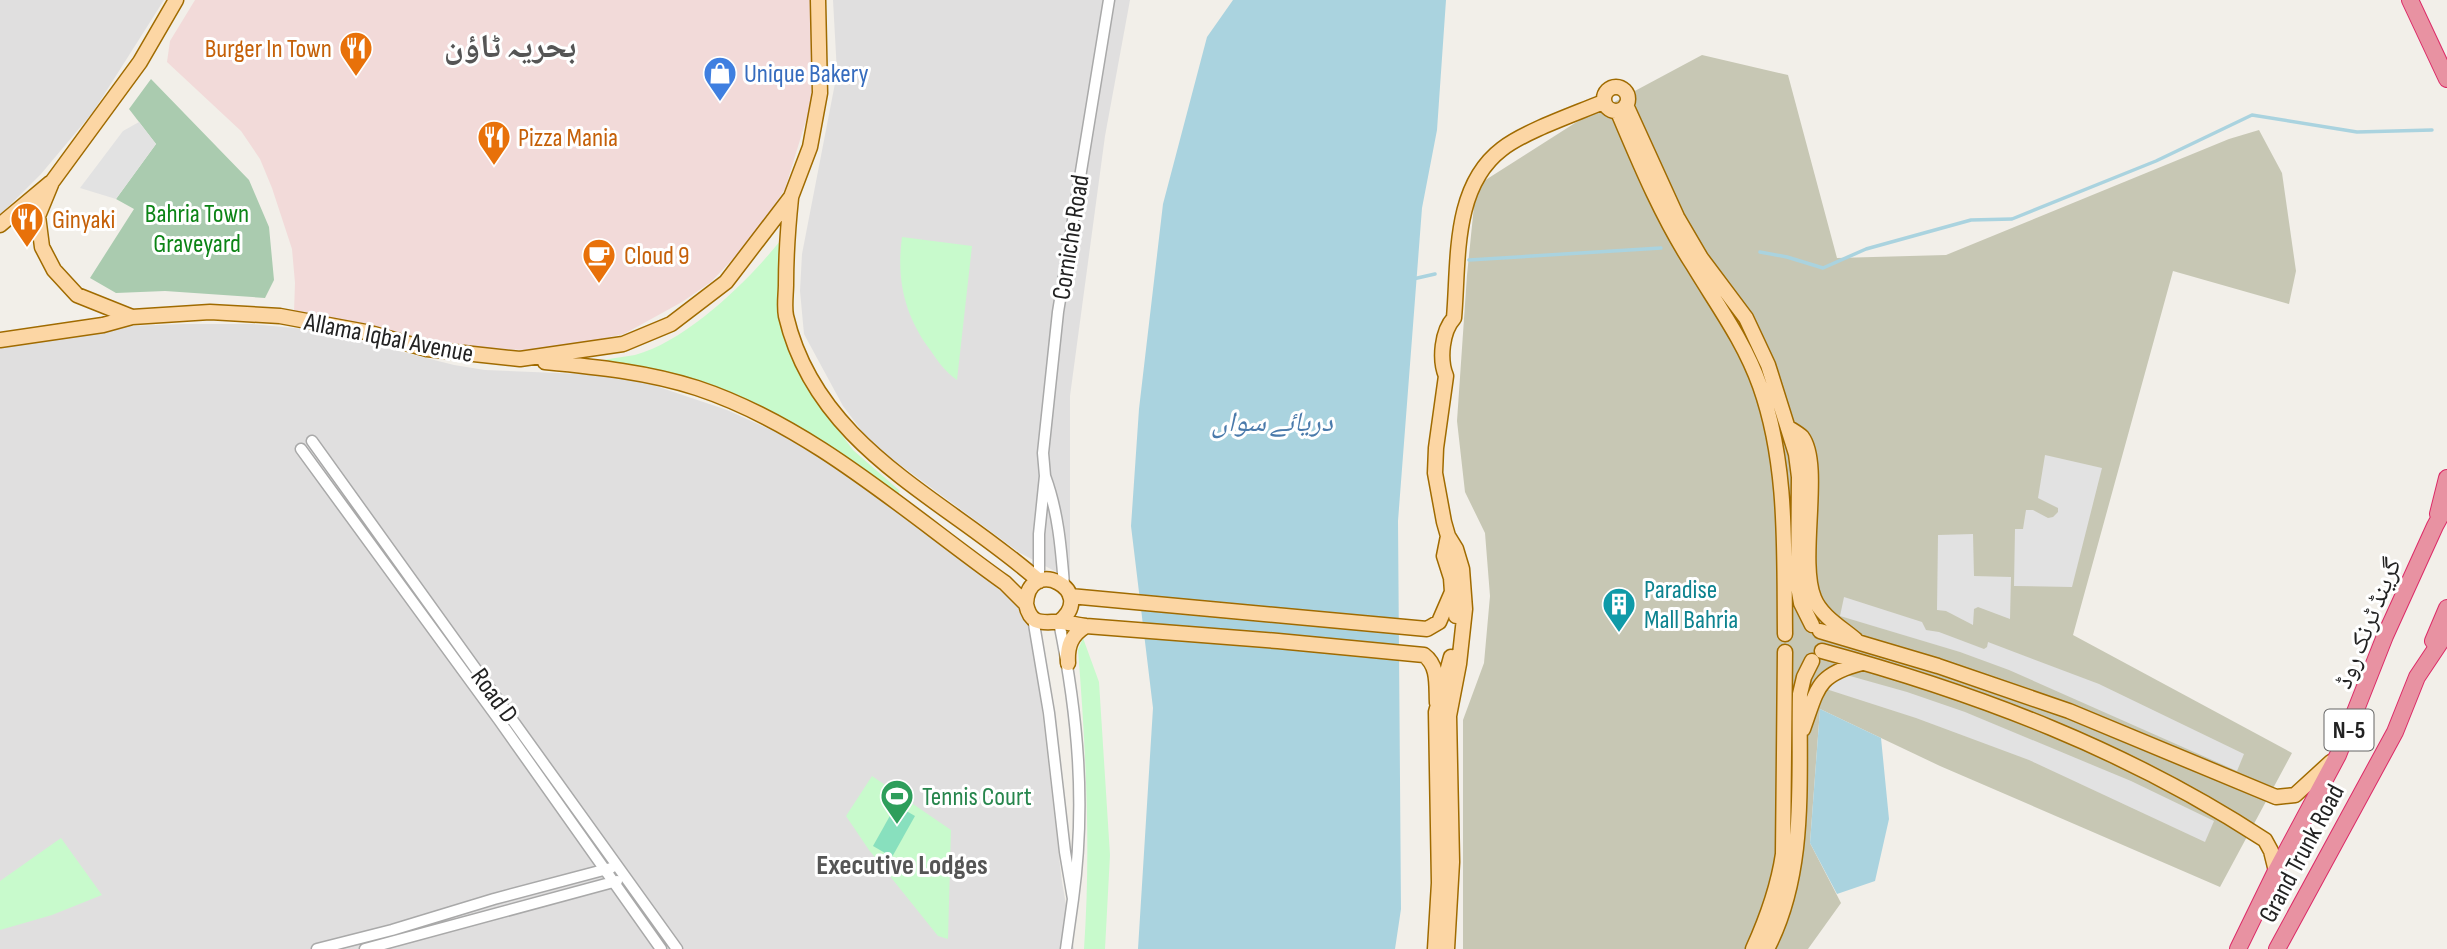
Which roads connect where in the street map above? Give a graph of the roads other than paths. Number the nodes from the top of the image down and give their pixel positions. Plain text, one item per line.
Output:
1 (176, 0) edge
2 (818, 0) edge
3 (1109, 0) edge
4 (2410, 0) edge
5 (2446, 75) edge
6 (2447, 92) edge
7 (1604, 102) junction
8 (1622, 108) junction
9 (52, 181) junction
10 (791, 197) junction
11 (0, 225) edge
12 (132, 317) junction
13 (0, 340) edge
14 (520, 359) junction
15 (1788, 427) junction
16 (312, 441) dead end
17 (301, 449) dead end
18 (1045, 476) junction
19 (2447, 478) edge
20 (2447, 504) edge
21 (2435, 526) junction
22 (1448, 536) junction
23 (1039, 581) junction
24 (1067, 591) junction
25 (1452, 592) junction
26 (1026, 604) junction
27 (2447, 608) edge
28 (1033, 618) junction
29 (1059, 622) junction
30 (1090, 626) junction
31 (1816, 628) junction
32 (2447, 632) edge
33 (1786, 634) junction
34 (1859, 643) junction
35 (1785, 652) junction
36 (1817, 656) junction
37 (1068, 663) junction
38 (1863, 663) junction
39 (2417, 677) junction
40 (1437, 703) junction
41 (1799, 742) junction
42 (2338, 755) junction
43 (617, 866) junction
44 (605, 870) junction
45 (2276, 871) junction
46 (626, 878) junction
47 (613, 882) junction
48 (1073, 899) junction
49 (317, 949) edge
50 (365, 949) edge
51 (661, 949) edge
52 (677, 949) edge
53 (1066, 949) edge
54 (1436, 949) edge
55 (1447, 949) edge
56 (1752, 949) edge
57 (1768, 949) edge
58 (2238, 949) edge
59 (2277, 949) edge

1 - 9 main road, Allama Iqbal Avenue
2 - 10 main road, Allama Iqbal Avenue
3 - 18 street, Corniche Road
4 - 5 highway
5 - 6 highway
7 - 8 main road
7 - 8 main road
7 - 22 main road
8 - 15 main road
8 - 33 main road
9 - 11 main road
9 - 12 main road, Allama Iqbal Avenue
10 - 14 main road, Allama Iqbal Avenue
10 - 23 main road
12 - 13 main road
12 - 14 main road, Allama Iqbal Avenue
14 - 26 main road
15 - 31 main road
15 - 34 main road
16 - 43 street, Road D
17 - 44 street, Road D
18 - 23 street
18 - 24 street
19 - 21 highway
20 - 21 highway, گرینڈ ٹرنک روڈ / N-5
21 - 42 highway, گرینڈ ٹرنک روڈ / N-5
22 - 25 main road
22 - 55 main road
23 - 24 main road
23 - 26 main road
24 - 25 main road
24 - 29 main road
25 - 40 main road
26 - 28 main road
27 - 39 highway
28 - 29 main road
28 - 48 street
29 - 30 main road
29 - 37 street
30 - 37 main road
30 - 40 main road
31 - 33 main road
31 - 34 main road
31 - 36 main road
32 - 39 highway, Grand Trunk Road / N-5
33 - 35 main road
34 - 42 main road
35 - 36 main road
35 - 56 main road
36 - 38 main road
36 - 41 main road
37 - 48 street
38 - 41 main road
38 - 45 main road
39 - 59 highway, Grand Trunk Road / N-5
40 - 54 main road
41 - 57 main road
42 - 45 highway, گرینڈ ٹرنک روڈ / N-5
43 - 44 street
43 - 46 street, Road D
44 - 47 street, Road D
44 - 49 street
45 - 58 highway, گرینڈ ٹرنک روڈ / N-5
46 - 47 street
46 - 52 street, Road D
47 - 50 street
47 - 51 street, Road D
48 - 53 street

